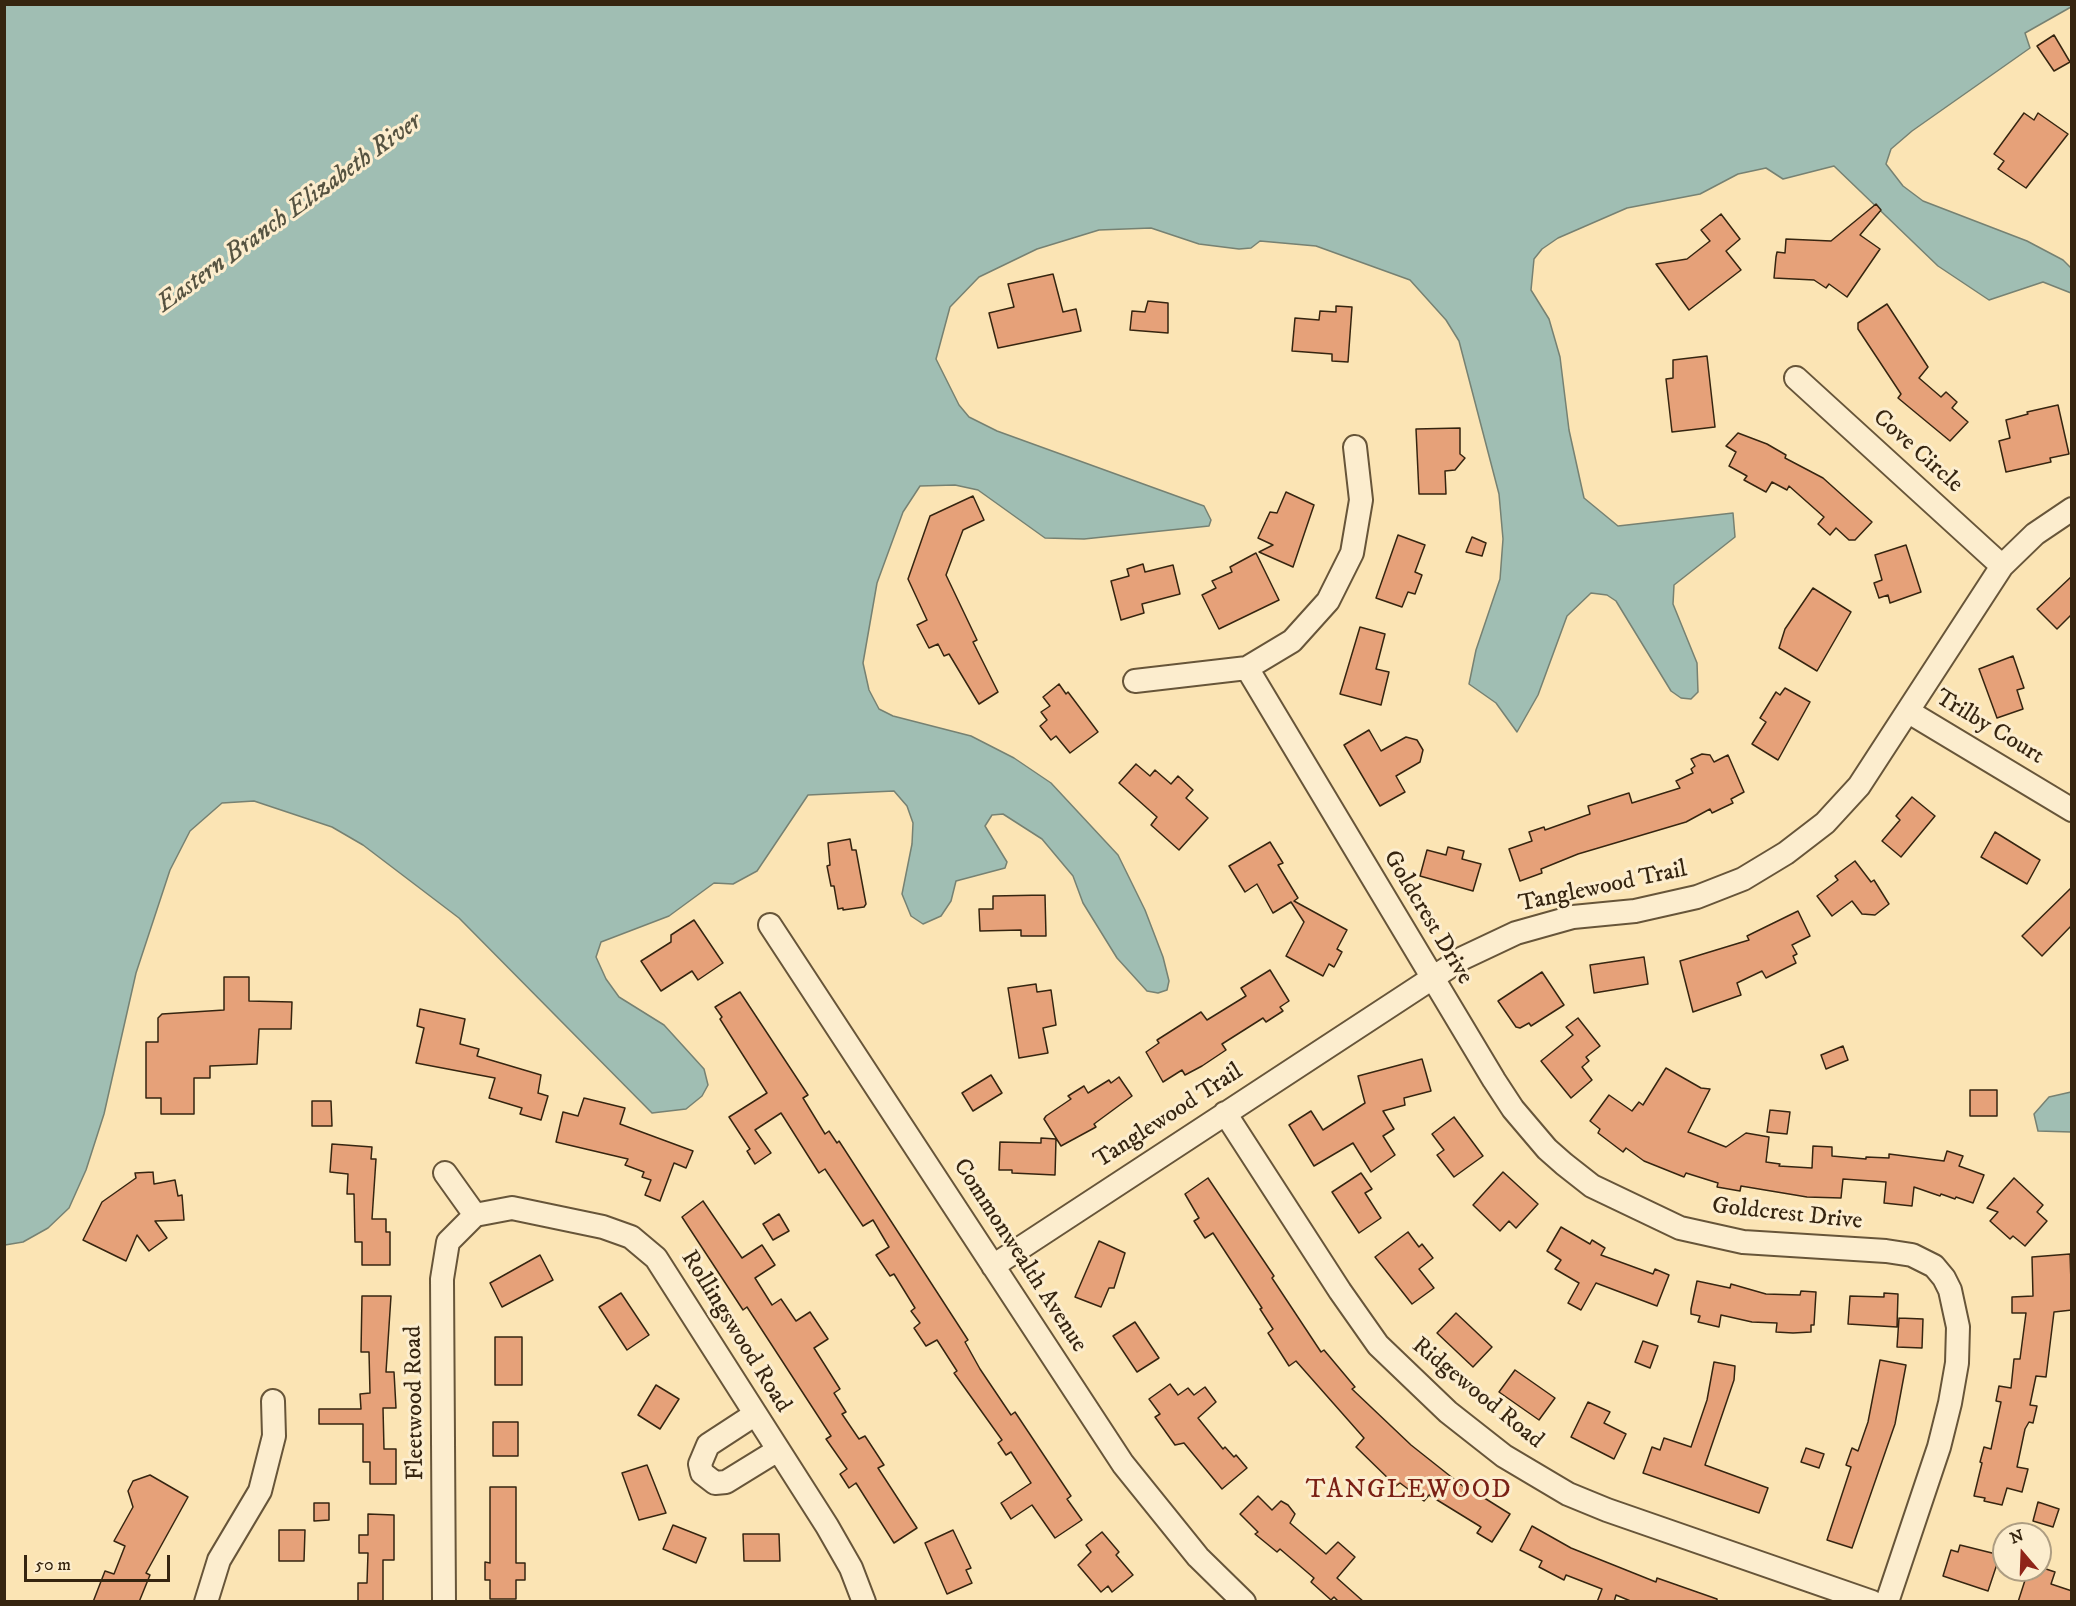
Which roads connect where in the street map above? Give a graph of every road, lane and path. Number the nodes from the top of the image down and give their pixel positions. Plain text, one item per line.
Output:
1 (1796, 378) dead end
2 (1355, 447) dead end
3 (2072, 509) edge
4 (2002, 566) junction
5 (1246, 668) junction
6 (1136, 681) dead end
7 (1909, 712) junction
8 (2072, 810) edge
9 (770, 925) dead end
10 (1432, 979) junction
11 (1225, 1113) junction
12 (445, 1173) dead end
13 (475, 1215) junction
14 (993, 1266) junction
15 (273, 1401) dead end
16 (754, 1415) junction
17 (778, 1450) junction
18 (206, 1602) edge
19 (444, 1602) edge
20 (864, 1602) edge
21 (1244, 1602) edge
22 (1872, 1602) edge
23 (1887, 1602) edge

1 - 4 street, Cove Circle
2 - 5 street
3 - 4 street, Tanglewood Trail
4 - 7 street, Tanglewood Trail
5 - 6 street
5 - 10 street, Goldcrest Drive
7 - 8 street, Trilby Court
7 - 10 street, Tanglewood Trail
9 - 14 street, Commonwealth Avenue
10 - 11 street, Tanglewood Trail
10 - 23 street, Goldcrest Drive
11 - 14 street, Tanglewood Trail
11 - 22 street, Ridgewood Road
12 - 13 street
13 - 16 street, Rollingswood Road
13 - 19 street, Fleetwood Road
14 - 21 street, Commonwealth Avenue
15 - 18 street
16 - 17 street, Rollingswood Road
16 - 17 street
17 - 20 street, Rollingswood Road

